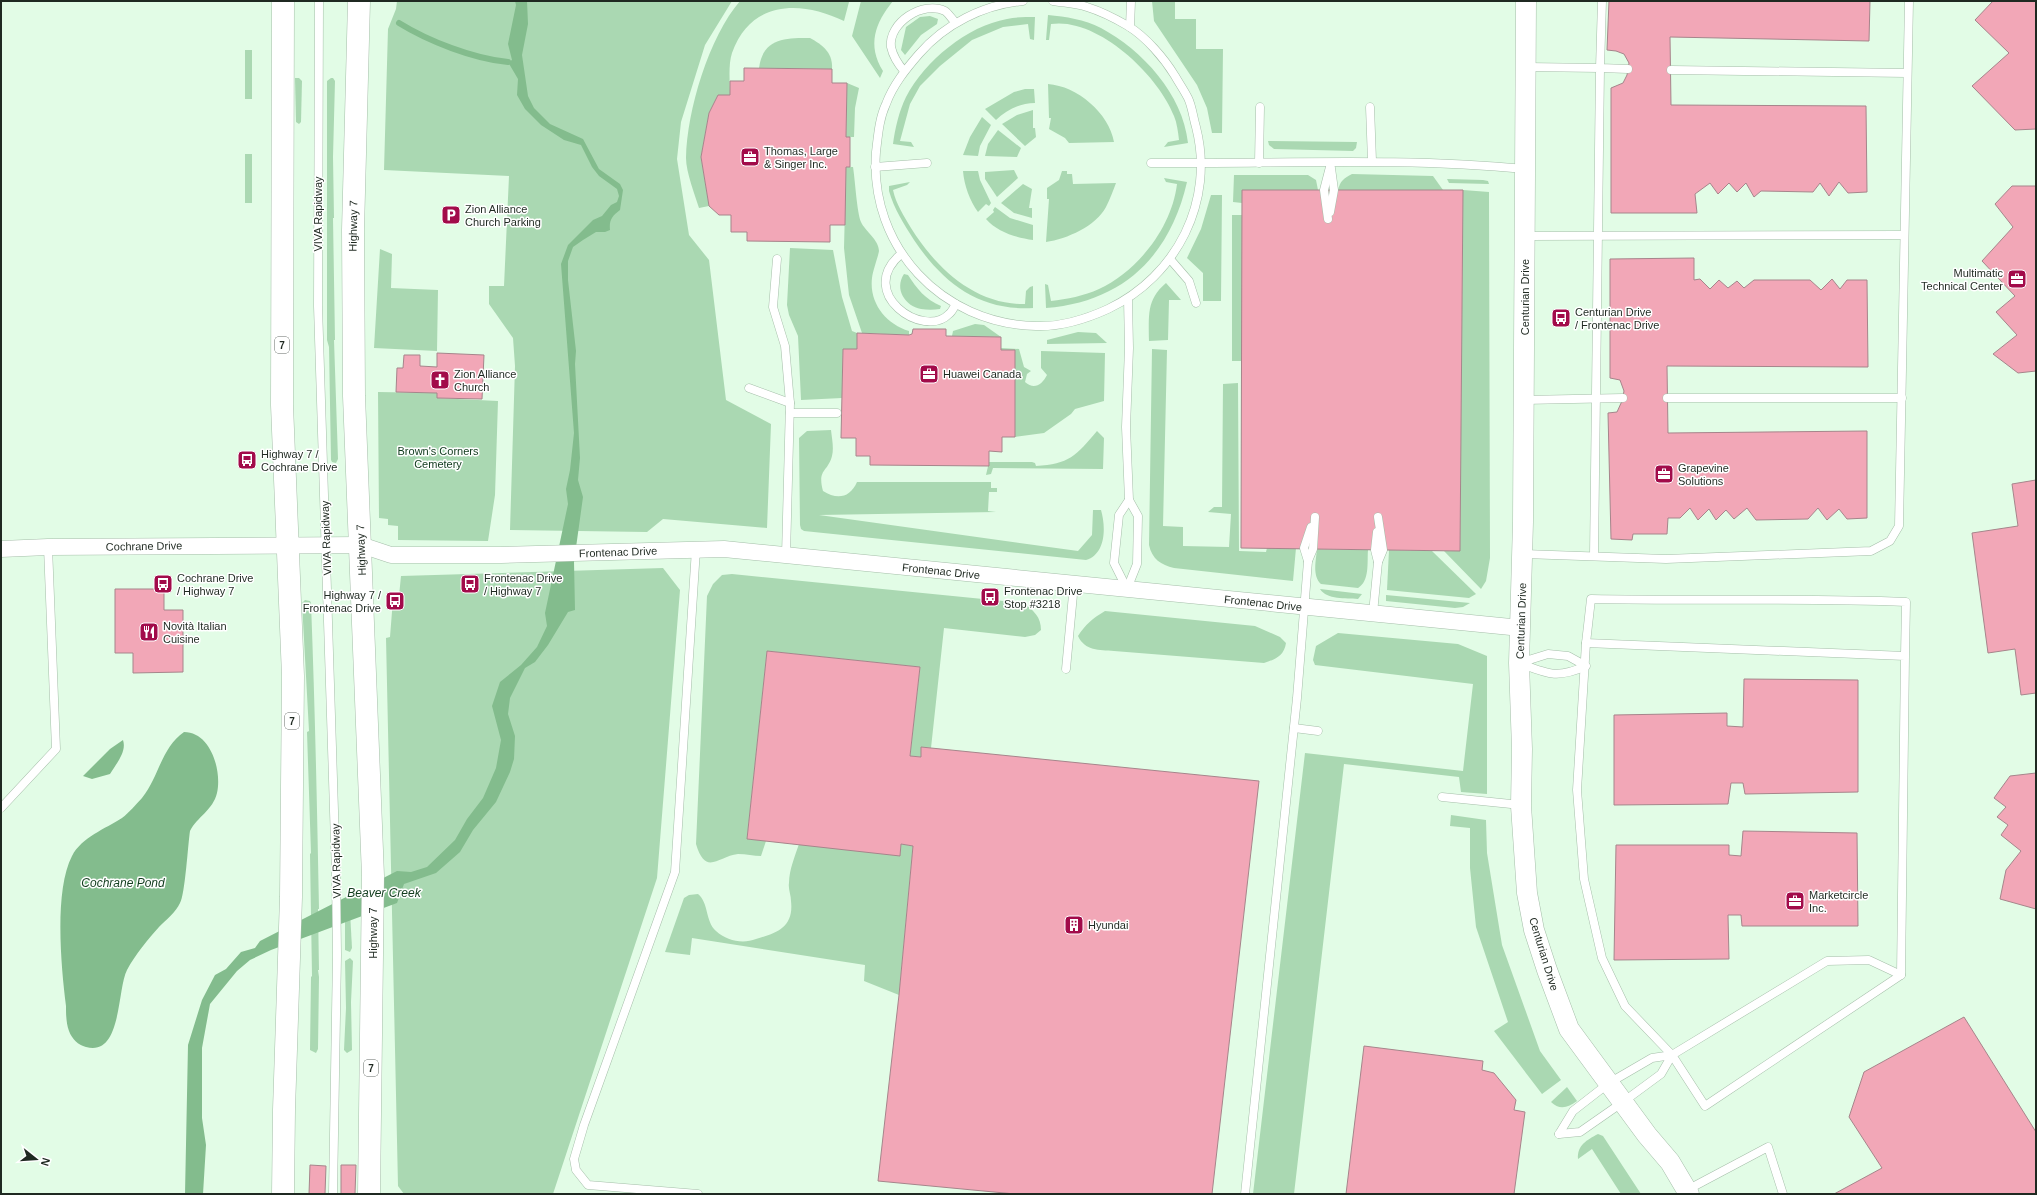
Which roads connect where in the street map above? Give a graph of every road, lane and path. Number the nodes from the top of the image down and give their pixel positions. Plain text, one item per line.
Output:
1 (283, 1) edge
2 (319, 1) edge
3 (359, 1) edge
4 (1023, 1) edge
5 (1053, 1) edge
6 (1131, 1) edge
7 (1526, 1) edge
8 (1602, 1) edge
9 (1909, 1) edge
10 (955, 22) junction
11 (1130, 27) junction
12 (1526, 67) junction
13 (1600, 68) junction
14 (1628, 69) dead end
15 (1671, 70) dead end
16 (904, 71) junction
17 (1907, 73) junction
18 (1260, 107) dead end
19 (1370, 108) dead end
20 (1372, 162) junction
21 (927, 163) dead end
22 (1259, 163) junction
23 (1331, 163) junction
24 (1151, 164) dead end
25 (1202, 164) junction
26 (875, 167) junction
27 (1526, 169) junction
28 (1904, 235) junction
29 (1526, 236) junction
30 (1598, 236) junction
31 (901, 254) junction
32 (777, 259) dead end
33 (1170, 259) junction
34 (1128, 299) junction
35 (1196, 303) dead end
36 (956, 304) junction
37 (749, 388) dead end
38 (1623, 398) dead end
39 (1668, 398) dead end
40 (1902, 398) junction
41 (1596, 399) junction
42 (1524, 400) junction
43 (790, 404) junction
44 (790, 413) junction
45 (837, 413) dead end
46 (1129, 500) junction
47 (1314, 517) dead end
48 (1378, 517) dead end
49 (287, 545) junction
50 (326, 545) junction
51 (361, 545) junction
52 (48, 547) junction
53 (1, 549) edge
54 (696, 550) junction
55 (1522, 554) junction
56 (786, 556) junction
57 (1594, 556) junction
58 (1074, 584) junction
59 (1127, 589) junction
60 (1304, 607) junction
61 (1373, 613) junction
62 (1521, 628) junction
63 (1586, 643) junction
64 (1905, 656) junction
65 (1519, 663) junction
66 (1586, 666) junction
67 (1066, 669) dead end
68 (1294, 728) junction
69 (1318, 731) dead end
70 (1442, 796) dead end
71 (1521, 806) junction
72 (1, 808) edge
73 (1901, 975) junction
74 (1672, 1055) junction
75 (1609, 1083) junction
76 (1623, 1102) junction
77 (1688, 1192) edge
78 (283, 1194) edge
79 (333, 1194) edge
80 (369, 1194) edge
81 (698, 1194) edge
82 (1245, 1194) edge
83 (1783, 1194) edge

1 - 49 main road, 7
2 - 50 lane, VIVA Rapidway
3 - 51 main road, Highway 7 / 7
4 - 10 lane
5 - 11 lane
6 - 11 lane
7 - 12 street, Centurian Drive
8 - 13 lane
9 - 17 lane
10 - 16 lane
10 - 16 lane
11 - 25 lane
12 - 13 lane
12 - 27 street, Centurian Drive
13 - 14 lane
13 - 30 lane
15 - 17 lane
16 - 26 lane
17 - 28 lane
18 - 22 lane
19 - 20 lane
20 - 23 lane
20 - 27 lane
21 - 26 lane
22 - 23 lane
22 - 25 lane
23 - 23 lane
24 - 25 lane
25 - 33 lane
26 - 31 lane
27 - 29 street, Centurian Drive
28 - 30 lane
28 - 40 lane
29 - 30 lane
29 - 42 street, Centurian Drive
30 - 41 lane
31 - 36 lane
31 - 36 lane
32 - 43 lane
33 - 34 lane
33 - 35 lane
34 - 36 lane
34 - 46 lane
37 - 43 lane
38 - 41 lane
39 - 40 lane
40 - 57 lane
41 - 42 lane
41 - 57 lane
42 - 55 street, Centurian Drive
43 - 44 lane
44 - 45 lane
44 - 56 lane
46 - 59 lane
46 - 59 lane
47 - 60 lane
48 - 61 lane
49 - 50 street, Cochrane Drive
49 - 52 street, Cochrane Drive
49 - 78 main road, 7
50 - 51 street, Frontenac Drive
50 - 79 lane, VIVA Rapidway
51 - 54 street, Frontenac Drive
51 - 80 main road, Highway 7 / 7
52 - 53 street, Cochrane Drive
52 - 72 lane
54 - 56 street, Frontenac Drive
54 - 81 lane
55 - 57 lane
55 - 62 street, Centurian Drive
56 - 58 street, Frontenac Drive
58 - 59 street, Frontenac Drive
58 - 67 lane
59 - 60 street, Frontenac Drive
60 - 61 street, Frontenac Drive
60 - 68 lane
61 - 62 street, Frontenac Drive
62 - 65 street, Centurian Drive
63 - 64 lane
63 - 64 lane
63 - 66 lane
64 - 73 lane
65 - 66 lane
65 - 66 lane
65 - 71 street, Centurian Drive
66 - 74 lane
68 - 69 lane
68 - 82 lane
70 - 71 lane
71 - 75 street, Centurian Drive
73 - 74 lane
73 - 74 lane
74 - 75 lane
74 - 76 lane
75 - 76 street, Centurian Drive
75 - 76 lane
76 - 77 street, Centurian Drive
77 - 83 lane

